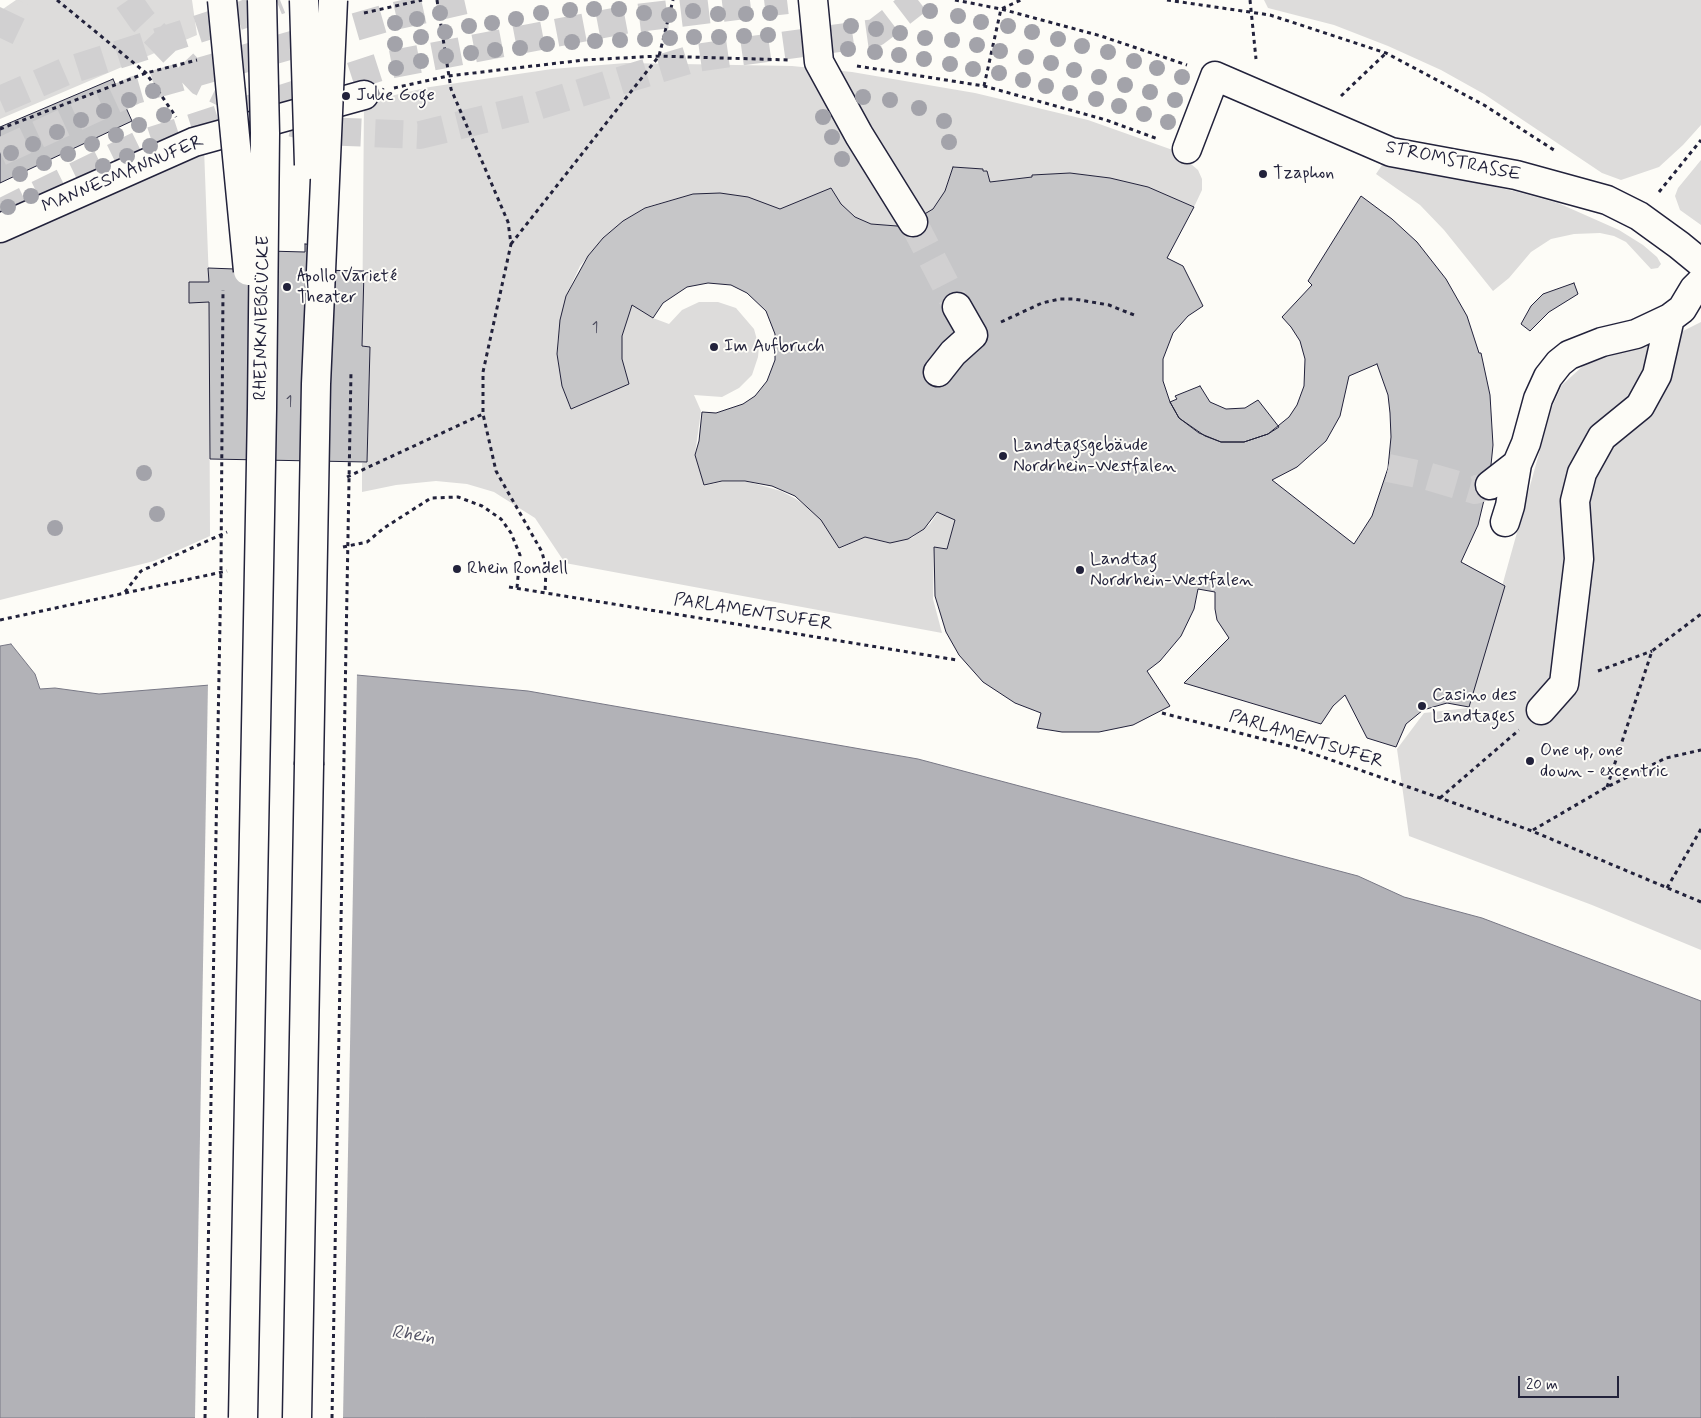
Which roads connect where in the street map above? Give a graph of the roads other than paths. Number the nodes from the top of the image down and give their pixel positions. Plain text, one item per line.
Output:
1 (222, 0) edge
2 (262, 0) edge
3 (304, 0) edge
4 (333, 0) edge
5 (813, 0) edge
6 (364, 95) road end
7 (1187, 149) road end
8 (913, 222) tunnel mouth
9 (0, 228) edge
10 (1701, 264) edge
11 (1701, 282) edge
12 (957, 308) tunnel mouth
13 (1670, 318) junction
14 (938, 372) dead end
15 (316, 384) junction
16 (262, 409) junction
17 (1517, 464) junction
18 (1490, 485) tunnel mouth
19 (1505, 522) dead end
20 (1542, 710) road end
21 (242, 1418) edge
22 (296, 1418) edge

1 - 16 main road, RHEINKNIEBRÜCKE, bridge
2 - 16 main road, RHEINKNIEBRÜCKE, bridge
3 - 15 main road, bridge
4 - 15 main road, bridge
5 - 8 main road
6 - 9 main road, MANNESMANNUFER
7 - 10 main road, STROMSTRASSE
11 - 13 main road
12 - 14 main road
13 - 17 main road
13 - 20 main road
15 - 22 main road, bridge
16 - 21 main road, bridge
17 - 18 main road
17 - 19 main road

